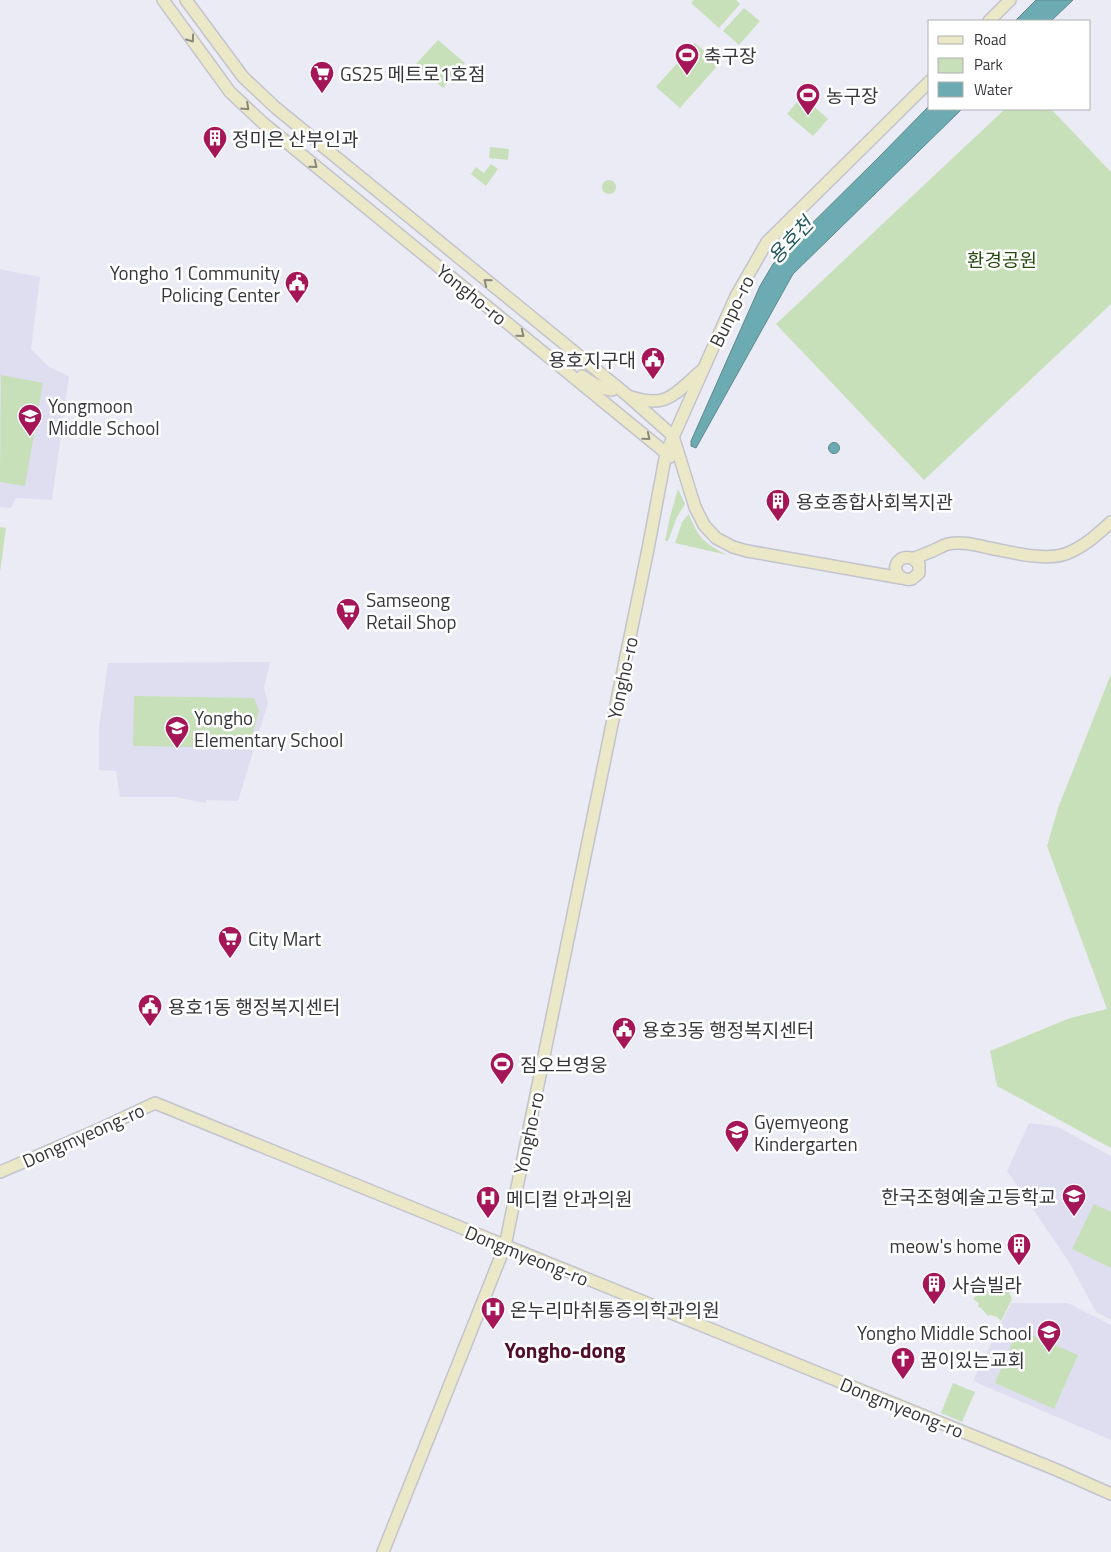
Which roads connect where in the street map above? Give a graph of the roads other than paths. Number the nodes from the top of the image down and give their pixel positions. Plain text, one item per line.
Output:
1 (163, 0) edge
2 (186, 0) edge
3 (1010, 0) edge
4 (990, 20) edge
5 (928, 83) edge
6 (704, 368) junction
7 (568, 373) junction
8 (614, 385) junction
9 (627, 396) junction
10 (673, 436) junction
11 (666, 453) junction
12 (687, 481) junction
13 (1111, 522) edge
14 (933, 552) junction
15 (912, 558) junction
16 (897, 564) junction
17 (920, 568) junction
18 (863, 571) junction
19 (901, 578) junction
20 (0, 1172) edge
21 (505, 1246) junction
22 (1111, 1494) edge
23 (383, 1552) edge

1 -> 7 main road, Yongho-ro
8 -> 2 main road, Yongho-ro
3 - 4 main road
5 - 6 main road, Bunpo-ro
6 - 9 main road
6 - 10 main road, Bunpo-ro
7 - 8 main road
7 -> 11 main road, Yongho-ro
8 - 9 main road, Yongho-ro
9 - 10 main road, Yongho-ro
10 - 11 main road, Bunpo-ro
10 - 12 main road
11 - 12 main road
11 - 21 main road, Yongho-ro
12 - 18 main road
13 - 14 main road
14 - 15 main road
14 - 17 main road
15 - 16 main road
15 - 17 main road
16 - 18 main road
16 - 19 main road
17 - 19 main road
18 - 19 main road
20 - 21 main road, Dongmyeong-ro
21 - 22 main road, Dongmyeong-ro
21 - 23 main road, Yongho-ro

